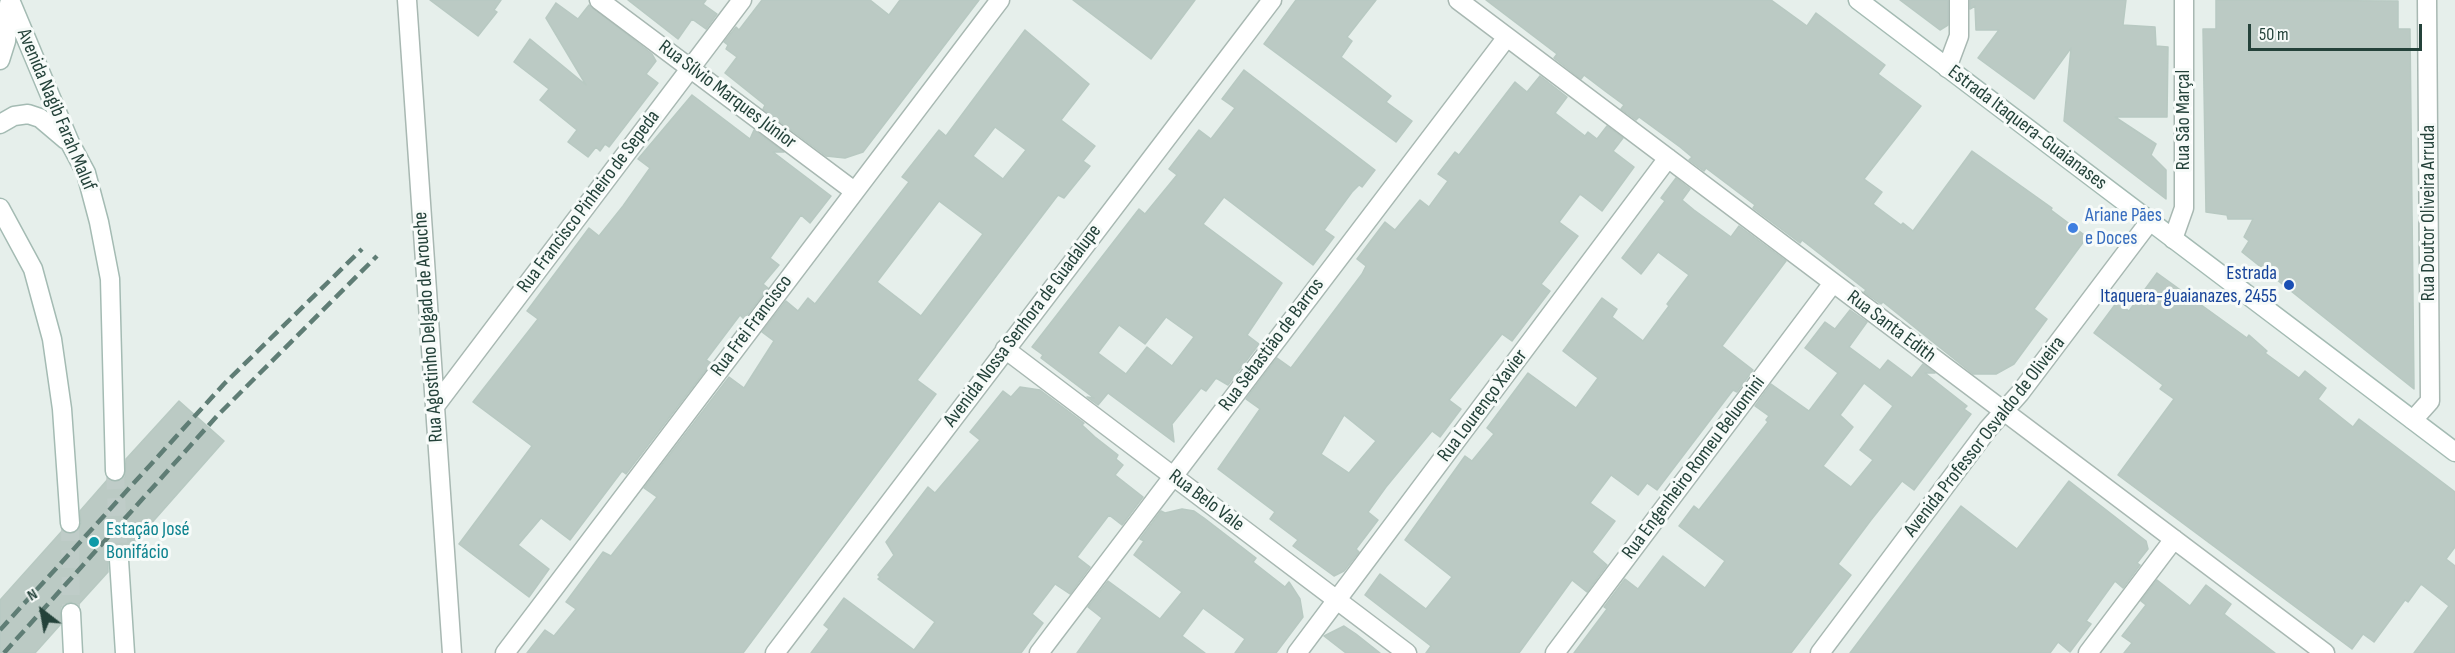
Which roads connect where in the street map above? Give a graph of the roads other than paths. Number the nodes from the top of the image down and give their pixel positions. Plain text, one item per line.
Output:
1 (10, 0) edge
2 (407, 0) edge
3 (600, 0) edge
4 (742, 0) edge
5 (1000, 0) edge
6 (1272, 0) edge
7 (1458, 0) edge
8 (1858, 0) edge
9 (1959, 0) edge
10 (2184, 0) edge
11 (2427, 0) edge
12 (1506, 37) junction
13 (0, 60) edge
14 (690, 68) junction
15 (1947, 68) junction
16 (0, 124) edge
17 (70, 143) junction
18 (1668, 158) junction
19 (854, 190) junction
20 (0, 208) edge
21 (2150, 221) junction
22 (2173, 239) junction
23 (1833, 283) junction
24 (1005, 349) junction
25 (436, 405) junction
26 (2004, 411) junction
27 (2413, 420) junction
28 (2455, 452) edge
29 (115, 471) tunnel mouth
30 (1173, 476) junction
31 (70, 523) tunnel mouth
32 (2174, 539) junction
33 (119, 560) tunnel mouth
34 (1337, 600) junction
35 (71, 613) tunnel mouth
36 (73, 653) edge
37 (125, 653) edge
38 (452, 653) edge
39 (505, 653) edge
40 (774, 653) edge
41 (1039, 653) edge
42 (1297, 653) edge
43 (1407, 653) edge
44 (1555, 653) edge
45 (1820, 653) edge
46 (2088, 653) edge
47 (2325, 653) edge

1 - 13 street
1 - 17 street, Avenida Nagib Farah Maluf
2 - 25 street, Rua Agostinho Delgado de Arouche
3 - 14 street, Rua Sílvio Marques Júnior
4 - 14 street, Rua Francisco Pinheiro de Sepeda
5 - 19 street, Rua Frei Francisco
6 - 24 street, Avenida Nossa Senhora de Guadalupe
7 - 12 street, Rua Santa Edith
8 - 15 street, Estrada Itaquera-Guaianases
9 - 15 street
10 - 22 street, Rua São Marçal
11 - 27 street, Rua Doutor Oliveira Arruda
12 - 18 street, Rua Santa Edith
12 - 30 street, Rua Sebastião de Barros
14 - 19 street, Rua Sílvio Marques Júnior
14 - 25 street, Rua Francisco Pinheiro de Sepeda
15 - 21 street, Estrada Itaquera-Guaianases
16 - 17 street
17 - 29 street, Avenida Nagib Farah Maluf
18 - 23 street, Rua Santa Edith
18 - 34 street, Rua Lourenço Xavier
19 - 39 street, Rua Frei Francisco
20 - 31 street
21 - 22 street, Estrada Itaquera-Guaianases
21 - 26 street, Avenida Professor Osvaldo de Oliveira
22 - 27 street, Estrada Itaquera-Guaianases
23 - 26 street, Rua Santa Edith
23 - 44 street, Rua Engenheiro Romeu Beluomini
24 - 30 street, Rua Belo Vale
24 - 40 street, Avenida Nossa Senhora de Guadalupe
25 - 38 street, Rua Agostinho Delgado de Arouche
26 - 32 street, Rua Santa Edith
26 - 45 street, Avenida Professor Osvaldo de Oliveira
27 - 28 street, Estrada Itaquera-Guaianases
30 - 34 street, Rua Belo Vale
30 - 41 street, Rua Sebastião de Barros
32 - 46 street
32 - 47 street, Rua Santa Edith
33 - 37 street
34 - 42 street, Rua Lourenço Xavier
34 - 43 street, Rua Belo Vale
35 - 36 street

